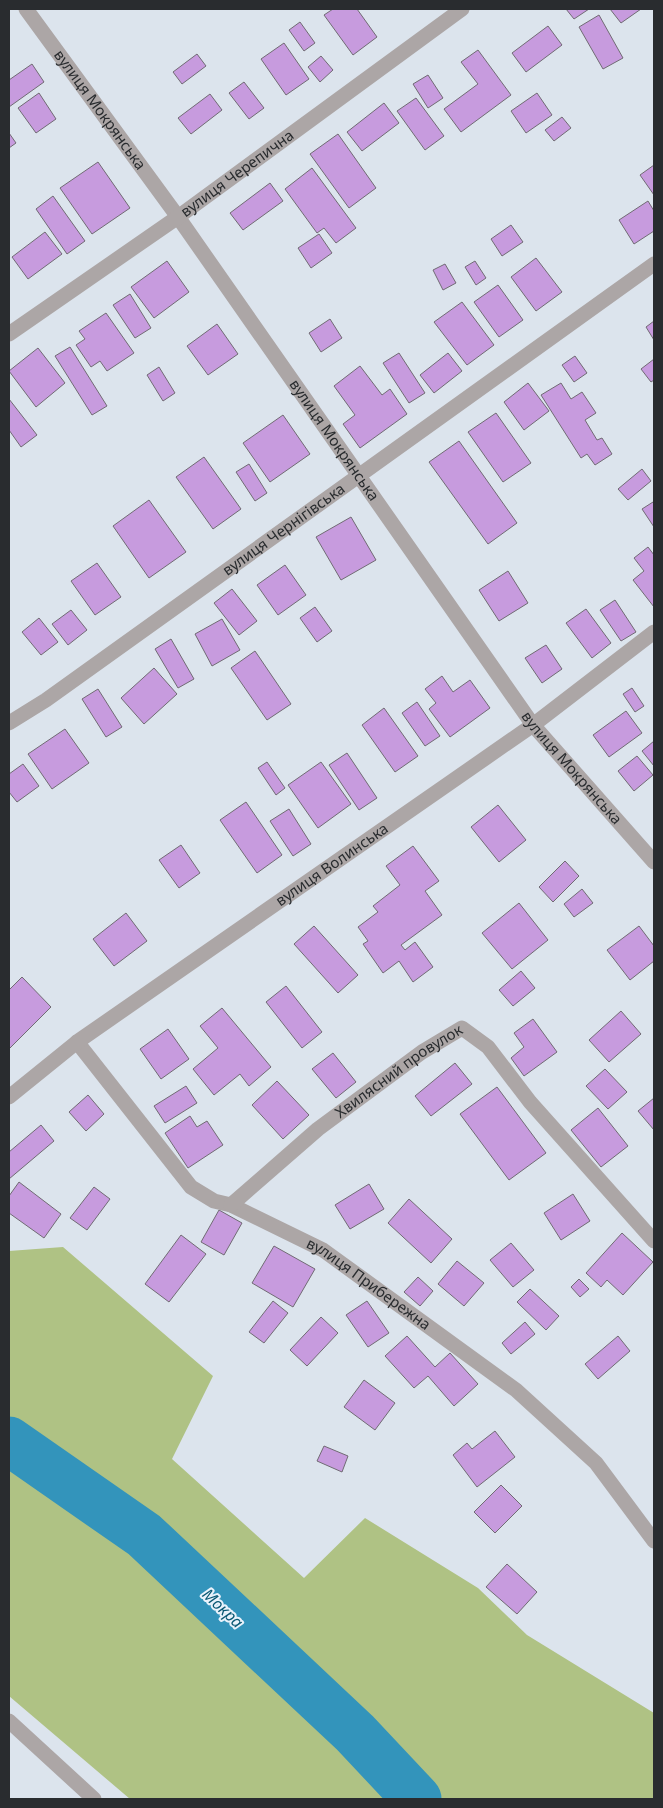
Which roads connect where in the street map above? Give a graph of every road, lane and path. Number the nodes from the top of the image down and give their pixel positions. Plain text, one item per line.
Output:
1 (26, 9) edge
2 (462, 9) edge
3 (178, 217) junction
4 (654, 264) edge
5 (9, 334) edge
6 (360, 476) junction
7 (654, 632) edge
8 (9, 723) edge
9 (533, 725) junction
10 (654, 862) edge
11 (77, 1042) junction
12 (9, 1097) edge
13 (231, 1205) junction
14 (654, 1241) edge
15 (654, 1541) edge
16 (9, 1721) edge
17 (94, 1799) edge

1 - 3 street, вулиця Мокрянська
2 - 3 street, вулиця Черепична
3 - 5 street, вулиця Черепична
3 - 6 street, вулиця Мокрянська
4 - 6 street, вулиця Чернігівська
6 - 8 street, вулиця Чернігівська
6 - 9 street, вулиця Мокрянська
7 - 9 street, вулиця Волинська
9 - 10 street, вулиця Мокрянська
9 - 11 street, вулиця Волинська
11 - 12 street, вулиця Волинська
11 - 13 street, вулиця Прибережна
13 - 14 street, Хвилясний провулок
13 - 15 street, вулиця Прибережна
16 - 17 street

